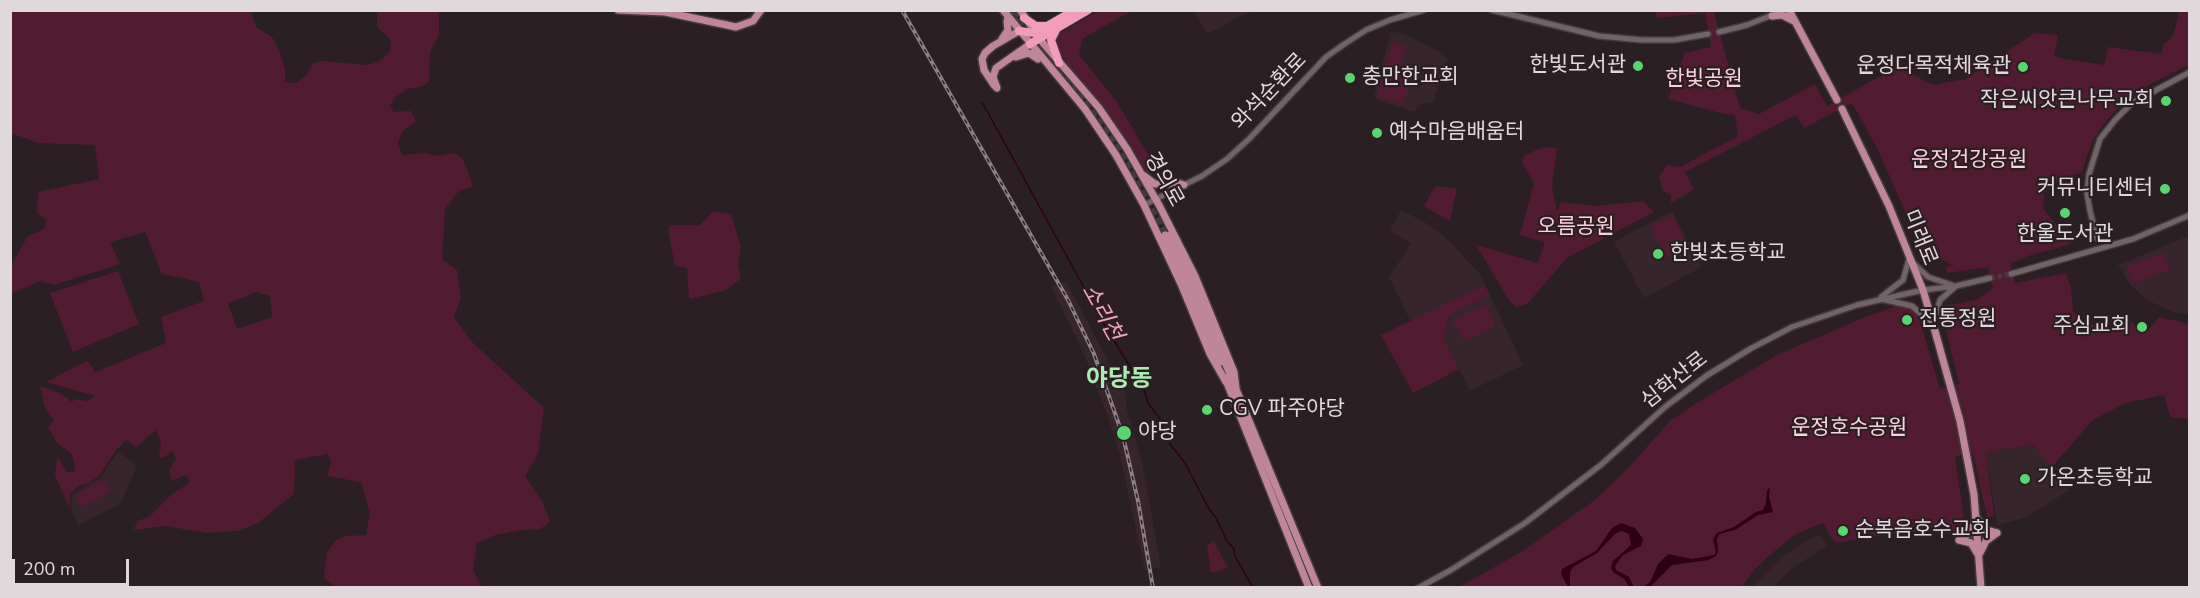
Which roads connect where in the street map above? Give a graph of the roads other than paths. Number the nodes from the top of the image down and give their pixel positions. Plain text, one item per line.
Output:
1 (618, 10) edge
2 (761, 10) edge
3 (1075, 10) edge
4 (1088, 10) edge
5 (1424, 10) edge
6 (1492, 10) edge
7 (1779, 10) edge
8 (1787, 10) edge
9 (1795, 10) edge
10 (1005, 13) edge
11 (1020, 13) edge
12 (1772, 16) junction
13 (1796, 23) junction
14 (1053, 27) junction
15 (1018, 31) junction
16 (1719, 32) dead end
17 (1708, 34) dead end
18 (1037, 36) junction
19 (1001, 41) junction
20 (1030, 44) junction
21 (1007, 58) junction
22 (1059, 63) junction
23 (1050, 68) junction
24 (2190, 72) edge
25 (1837, 100) dead end
26 (1842, 109) dead end
27 (1140, 173) junction
28 (1184, 186) junction
29 (1156, 199) junction
30 (1144, 205) junction
31 (2190, 215) edge
32 (1166, 233) junction
33 (2097, 238) dead end
34 (1909, 259) junction
35 (2011, 274) tunnel mouth
36 (1990, 278) tunnel mouth
37 (1956, 286) junction
38 (1923, 290) junction
39 (1878, 299) junction
40 (1933, 324) junction
41 (1976, 517) junction
42 (1979, 556) junction
43 (1309, 588) edge
44 (1318, 588) edge
45 (1418, 588) edge
46 (1981, 588) edge

1 - 2 main road
3 - 14 highway
4 - 14 highway
5 - 28 street, 와석순환로
6 - 17 street
7 - 12 main road
8 - 12 street
8 - 13 main road
9 - 13 main road
10 - 11 main road
10 - 15 main road, 경의로
10 - 19 main road
11 - 14 highway
11 - 18 main road, 경의로
12 - 13 main road
12 - 16 street
13 - 25 main road
14 - 18 highway
14 - 22 highway
15 - 18 highway
15 - 19 main road
15 - 20 main road, 경의로
18 - 20 highway
18 - 22 main road, 경의로
19 - 21 main road
20 - 21 main road
20 - 23 main road, 경의로
21 - 23 main road
22 - 27 main road, 경의로
23 - 30 main road, 경의로
24 - 33 street
26 - 34 main road, 미래로
27 - 28 main road
27 - 29 main road, 경의로
28 - 29 street, 와석순환로
29 - 30 street, 와석순환로
29 - 32 main road, 경의로
30 - 32 main road, 경의로
31 - 35 street
32 - 43 main road, 경의로
32 - 44 main road, 경의로
34 - 37 street
34 - 38 main road, 미래로
34 - 39 street
36 - 37 street, 심학산로
37 - 38 street, 심학산로
37 - 40 street
38 - 39 street, 심학산로
38 - 40 main road, 미래로
39 - 40 street
39 - 45 street, 심학산로
40 - 41 main road, 미래로
41 - 42 main road
41 - 42 main road
41 - 42 main road
42 - 46 main road

